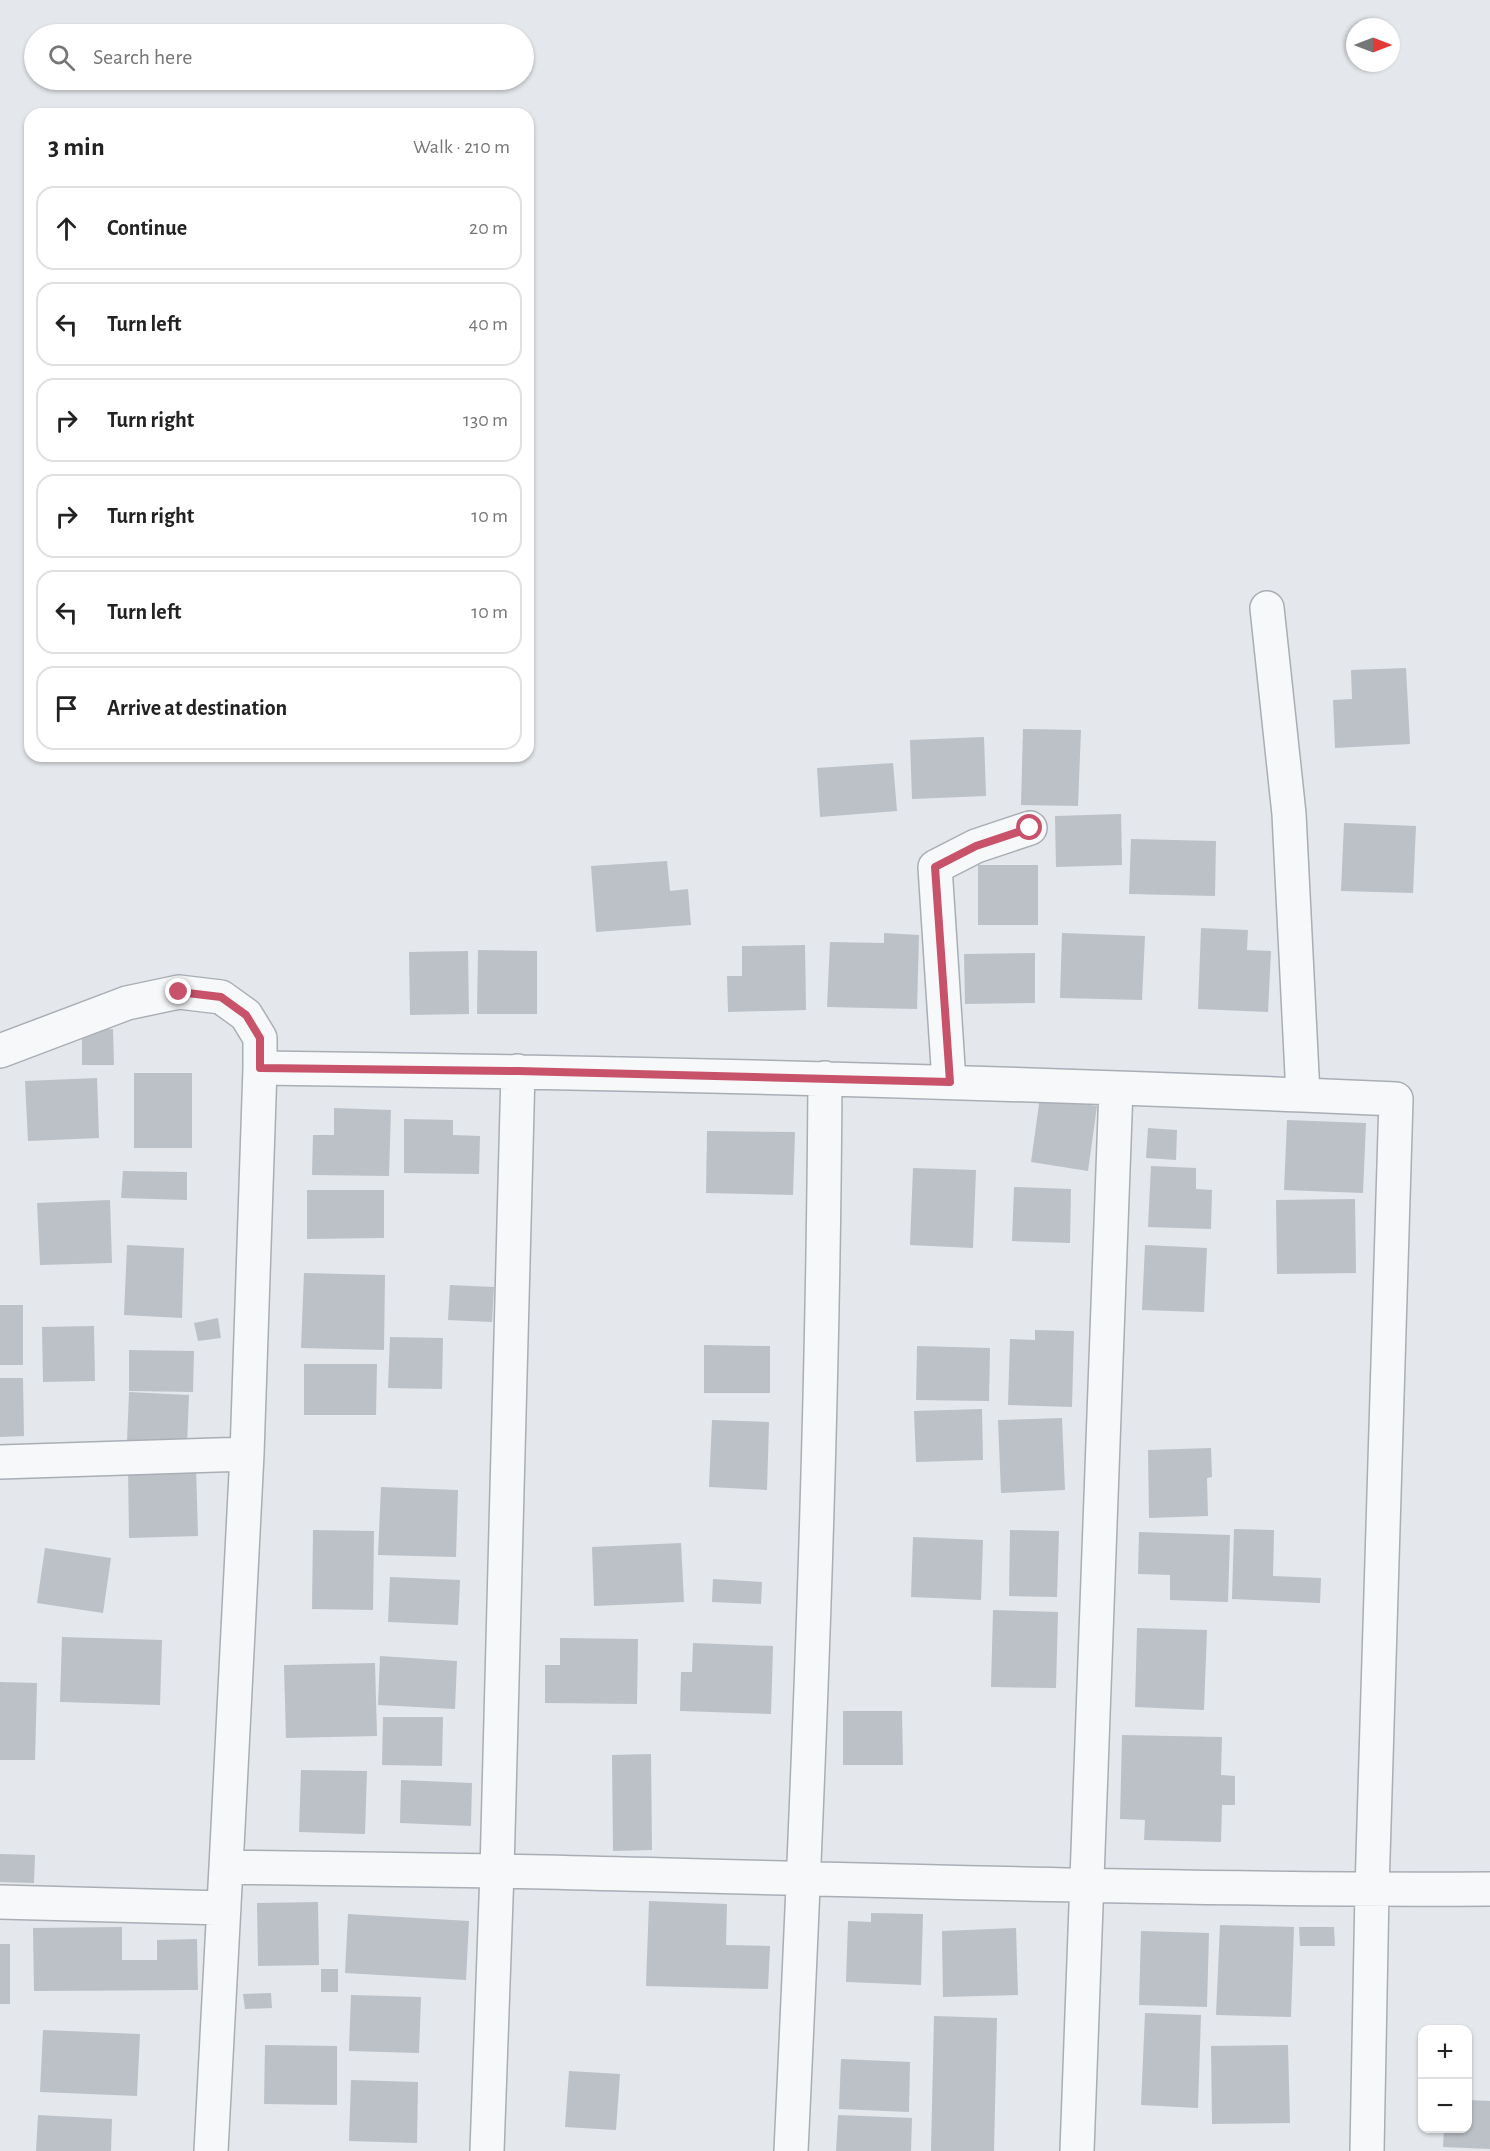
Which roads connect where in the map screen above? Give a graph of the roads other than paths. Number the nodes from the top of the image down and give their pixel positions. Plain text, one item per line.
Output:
1 (1267, 608) dead end
2 (1030, 828) dead end
3 (0, 1051) edge
4 (260, 1068) junction
5 (518, 1071) junction
6 (825, 1078) junction
7 (950, 1082) junction
8 (1116, 1088) junction
9 (1303, 1095) junction
10 (247, 1454) junction
11 (0, 1462) edge
12 (226, 1867) junction
13 (497, 1871) junction
14 (804, 1879) junction
15 (1088, 1886) junction
16 (1490, 1889) edge
17 (1372, 1890) junction
18 (0, 1902) edge
19 (224, 1908) junction
20 (211, 2151) edge
21 (487, 2151) edge
22 (791, 2151) edge
23 (1077, 2151) edge
24 (1367, 2151) edge

1 - 9 street
2 - 7 street
3 - 4 street
4 - 5 street
4 - 10 street
5 - 6 street
5 - 13 street
6 - 7 street
6 - 14 street
7 - 8 street
8 - 9 street
8 - 15 street
9 - 17 street
10 - 11 street
10 - 12 street
12 - 13 street
12 - 19 street
13 - 14 street
13 - 21 street
14 - 15 street
14 - 22 street
15 - 17 street
15 - 23 street
16 - 17 street
17 - 24 street
18 - 19 street
19 - 20 street

